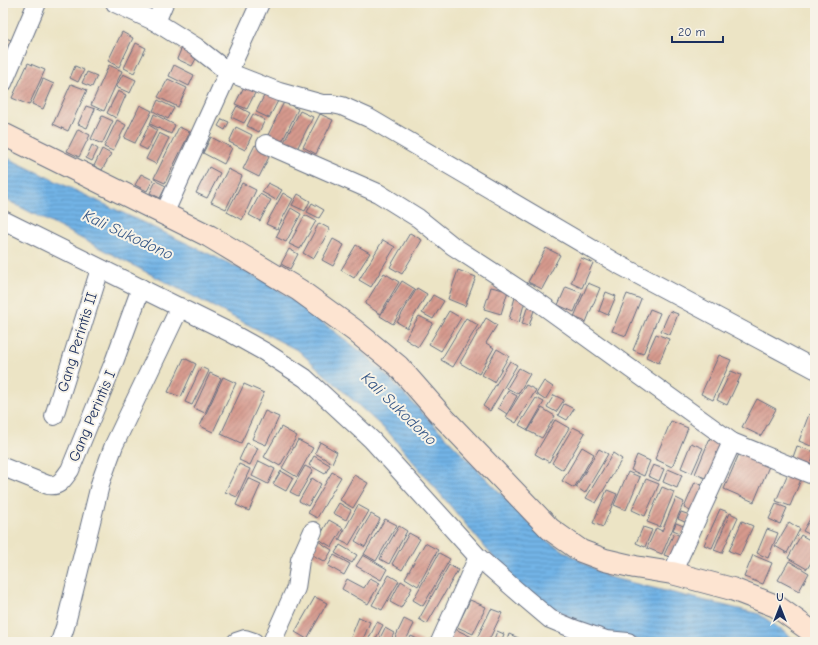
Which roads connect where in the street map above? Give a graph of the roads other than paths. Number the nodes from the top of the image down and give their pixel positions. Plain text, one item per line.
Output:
1 (37, 3) edge
2 (115, 3) edge
3 (164, 3) edge
4 (260, 3) edge
5 (156, 22) junction
6 (228, 72) junction
7 (3, 84) edge
8 (3, 134) edge
9 (266, 144) dead end
10 (164, 214) junction
11 (3, 220) edge
12 (100, 269) junction
13 (141, 288) junction
14 (180, 308) junction
15 (815, 369) edge
16 (54, 416) dead end
17 (732, 442) junction
18 (3, 467) edge
19 (815, 476) edge
20 (313, 531) dead end
21 (478, 557) junction
22 (672, 573) junction
23 (815, 634) edge
24 (60, 642) edge
25 (236, 642) edge
26 (254, 642) edge
27 (272, 642) edge
28 (440, 642) edge
29 (628, 642) edge

1 - 7 street
2 - 5 street
3 - 5 street
4 - 6 street
5 - 6 street
6 - 10 street
6 - 15 street
8 - 10 main road
9 - 17 street
10 - 22 main road
11 - 12 street
12 - 13 street
12 - 16 street, Gang Perintis II
13 - 14 street
13 - 18 street, Gang Perintis I
14 - 21 street
14 - 24 street
17 - 19 street
17 - 22 street
20 - 27 street
21 - 28 street
21 - 29 street
22 - 23 main road
25 - 26 street

